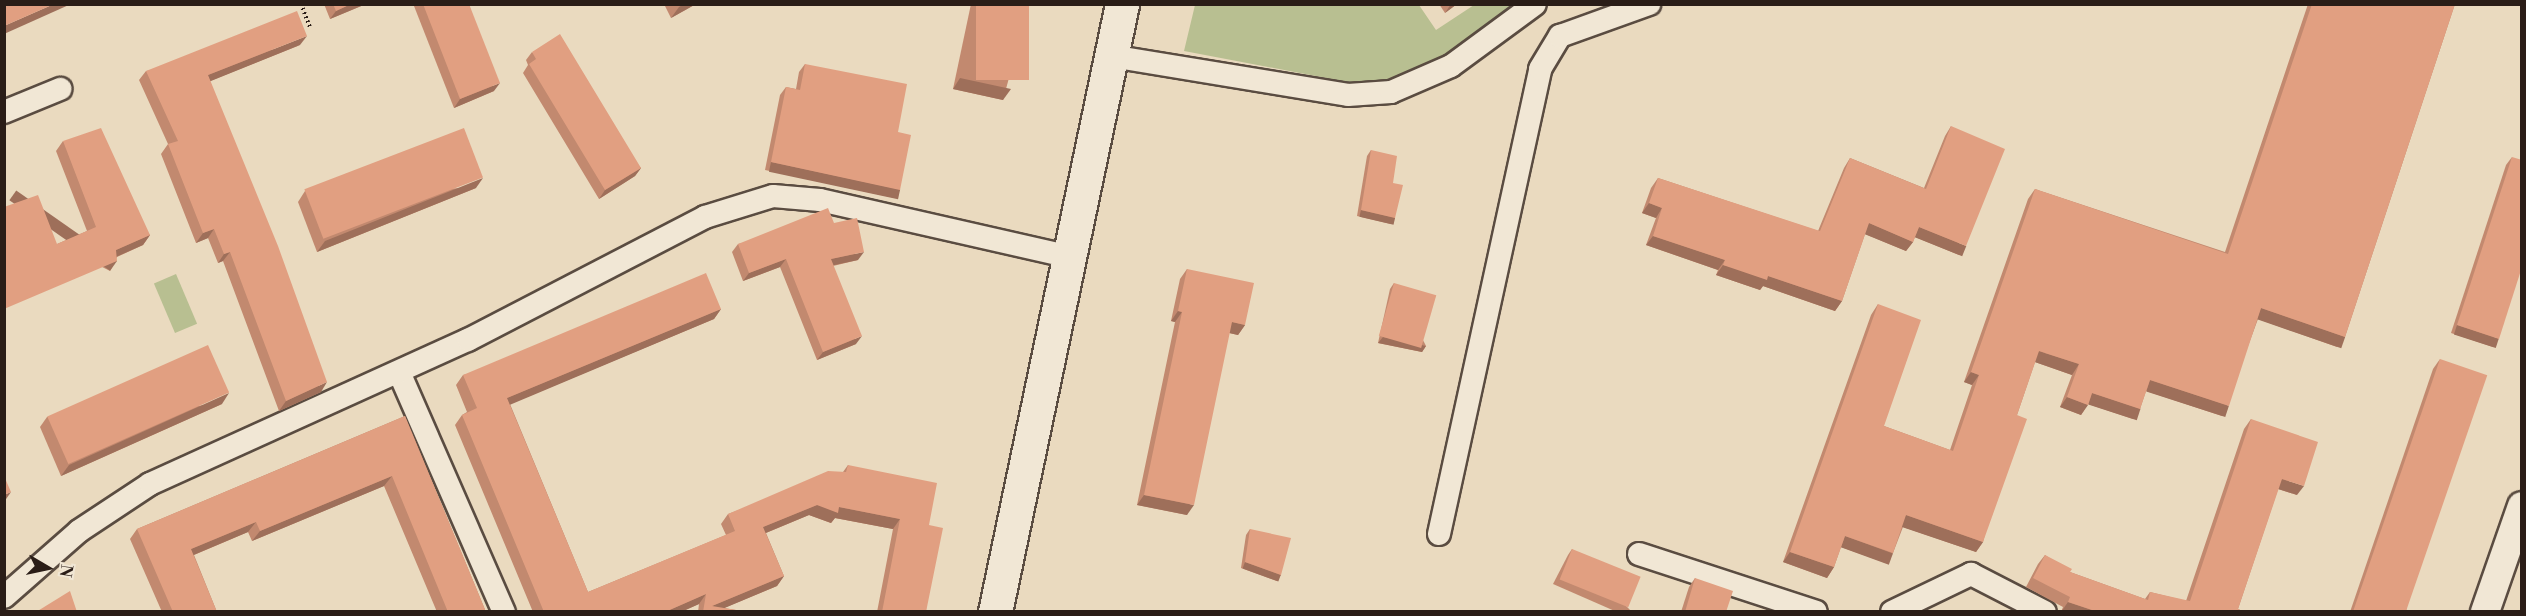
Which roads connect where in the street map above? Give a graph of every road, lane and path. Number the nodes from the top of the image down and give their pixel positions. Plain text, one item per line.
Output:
1 (301, 4) edge
2 (1122, 4) edge
3 (1535, 4) edge
4 (1648, 4) edge
5 (310, 27) dead end
6 (1111, 56) junction
7 (60, 89) dead end
8 (4, 112) edge
9 (1070, 257) junction
10 (399, 372) junction
11 (2522, 506) edge
12 (1439, 534) dead end
13 (1639, 554) dead end
14 (4, 597) edge
15 (504, 612) edge
16 (995, 612) edge
17 (1816, 612) edge
18 (1892, 612) edge
19 (2045, 612) edge
20 (2486, 612) edge

1 - 5 path
2 - 6 main road
3 - 6 street
4 - 12 street
6 - 9 main road
7 - 8 street
9 - 10 street
9 - 16 main road
10 - 14 street
10 - 15 street
11 - 20 street
13 - 17 street
18 - 19 street

